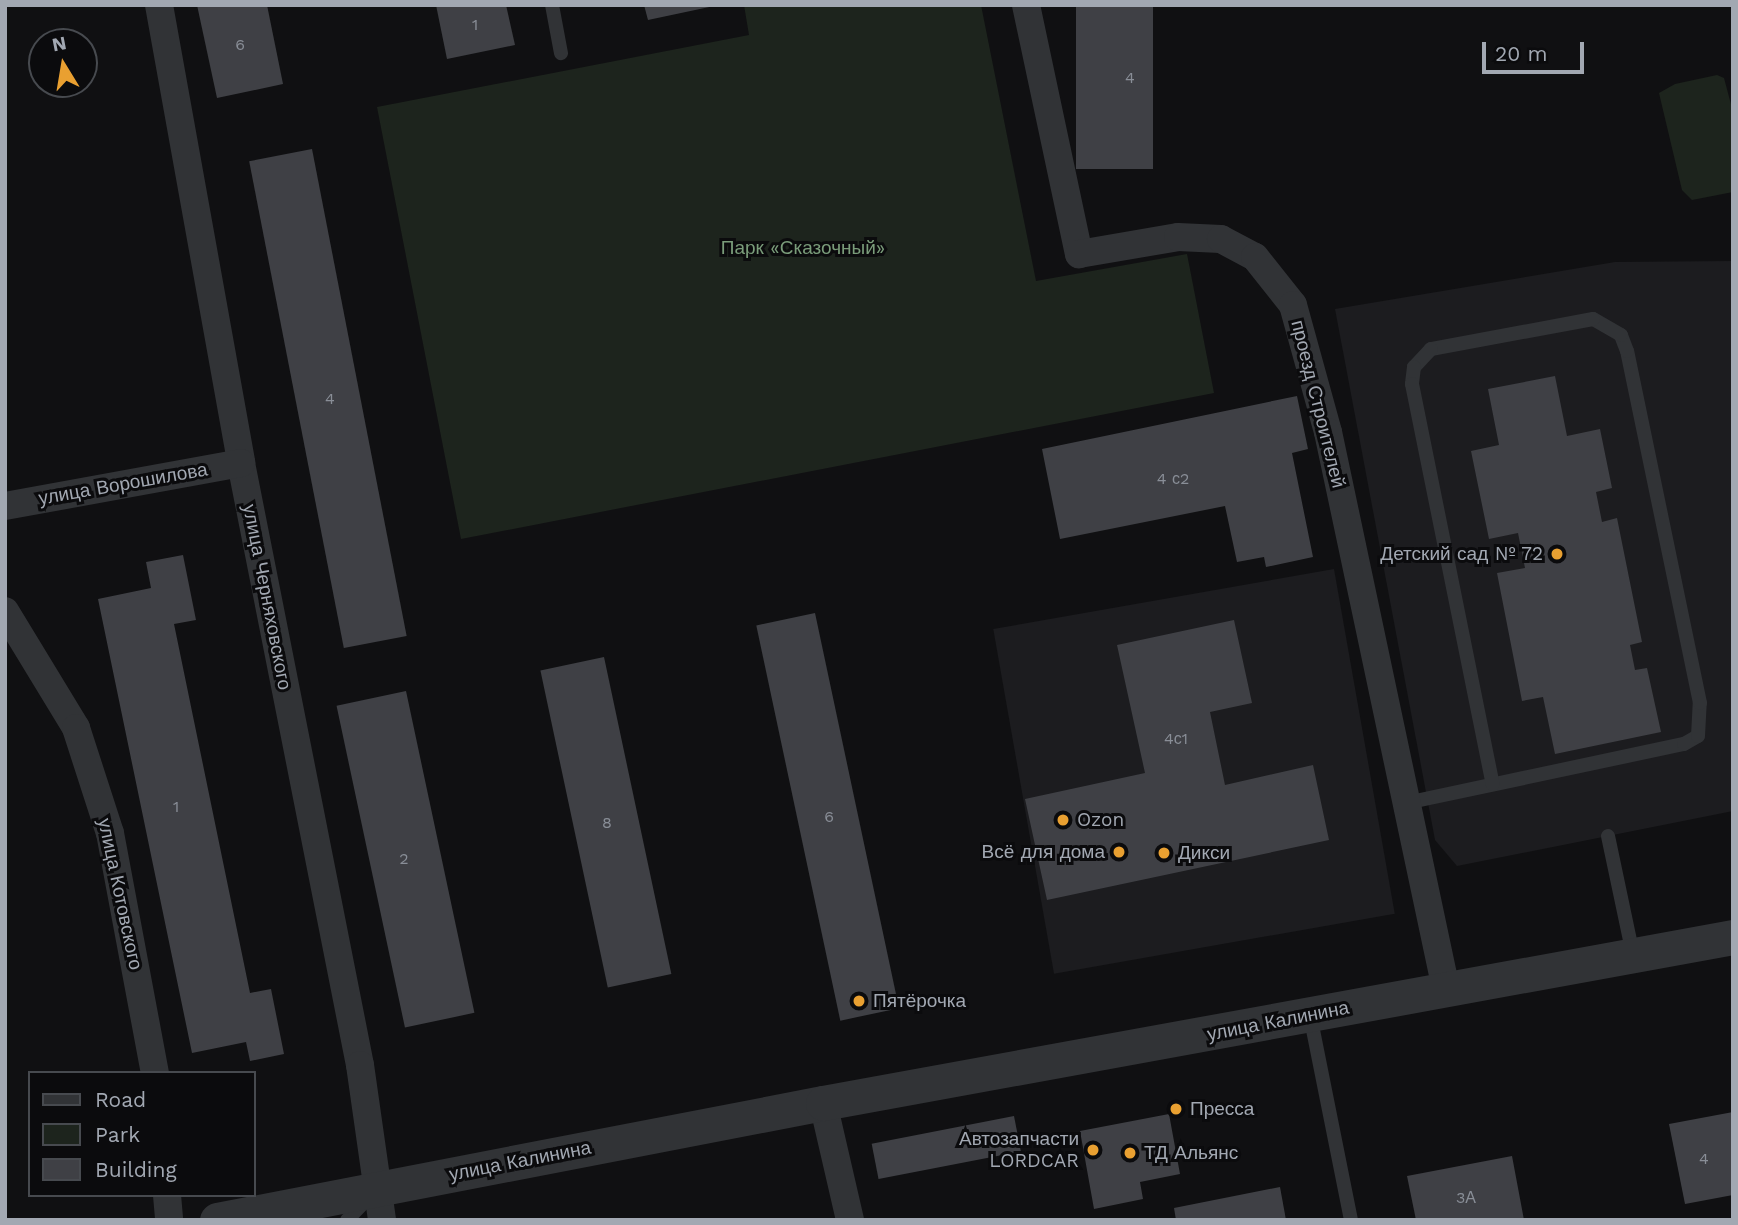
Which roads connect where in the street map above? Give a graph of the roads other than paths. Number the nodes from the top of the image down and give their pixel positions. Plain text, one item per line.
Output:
1 (159, 5) edge
2 (552, 5) edge
3 (1027, 5) edge
4 (561, 52) dead end
5 (241, 463) junction
6 (5, 506) edge
7 (5, 611) edge
8 (1493, 784) junction
9 (1406, 803) junction
10 (1608, 836) dead end
11 (1733, 937) edge
12 (1633, 955) junction
13 (1446, 989) junction
14 (1310, 1015) junction
15 (155, 1071) edge
16 (823, 1103) junction
17 (167, 1197) edge
18 (379, 1204) edge
19 (169, 1220) edge
20 (216, 1220) edge
21 (347, 1220) edge
22 (850, 1220) edge
23 (1352, 1220) edge

1 - 5 street, улица Черняховского
2 - 4 lane
3 - 9 street, проезд Строителей
5 - 6 street, улица Ворошилова
5 - 18 street, улица Черняховского
7 - 15 street, улица Котовского
8 - 8 lane
8 - 9 lane
9 - 13 street, проезд Строителей
10 - 12 lane
11 - 12 street, улица Калинина
12 - 13 street, улица Калинина
13 - 14 street, улица Калинина
14 - 16 street, улица Калинина
14 - 23 lane
16 - 18 street, улица Калинина
16 - 22 street
17 - 19 street
18 - 20 street, улица Калинина
18 - 21 lane

